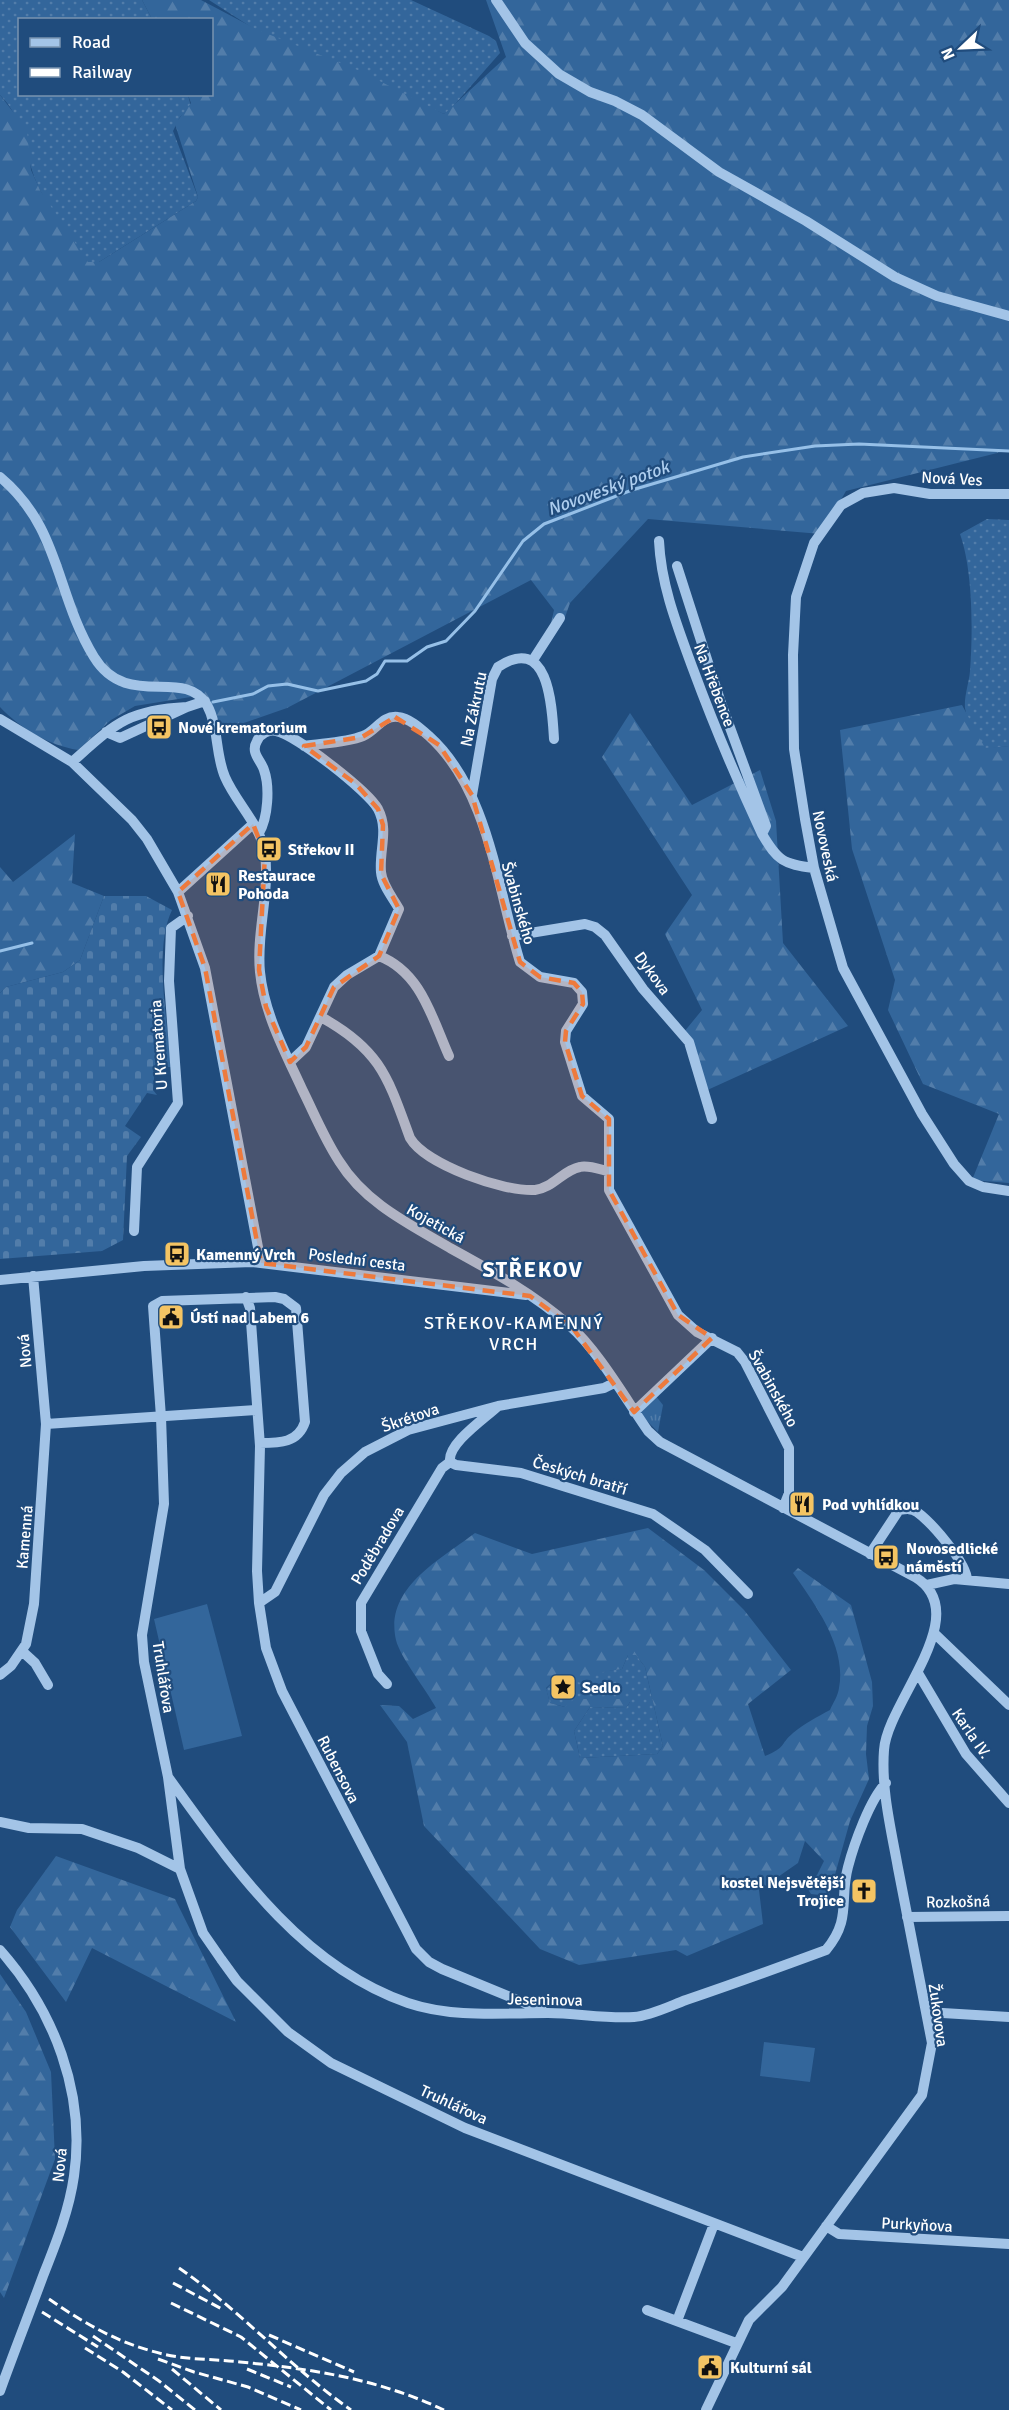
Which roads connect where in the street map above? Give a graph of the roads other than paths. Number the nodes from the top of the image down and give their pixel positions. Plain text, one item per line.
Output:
1 (496, 0) edge
2 (1009, 316) edge
3 (0, 477) edge
4 (894, 488) joint
5 (1009, 494) edge
6 (659, 541) dead end
7 (677, 566) dead end
8 (560, 618) dead end
9 (533, 660) junction
10 (205, 701) junction
11 (187, 706) junction
12 (0, 719) edge
13 (106, 732) junction
14 (554, 739) dead end
15 (304, 746) junction
16 (72, 762) junction
17 (472, 795) junction
18 (256, 828) junction
19 (762, 834) junction
20 (814, 868) junction
21 (178, 892) junction
22 (188, 916) junction
23 (512, 936) junction
24 (379, 956) junction
25 (321, 1017) junction
26 (449, 1056) dead end
27 (290, 1062) junction
28 (712, 1119) dead end
29 (608, 1171) junction
30 (1009, 1191) edge
31 (134, 1231) dead end
32 (261, 1263) junction
33 (33, 1276) junction
34 (0, 1280) edge
35 (530, 1296) junction
36 (246, 1297) junction
37 (712, 1338) junction
38 (614, 1383) junction
39 (498, 1406) junction
40 (256, 1410) junction
41 (634, 1412) junction
42 (162, 1417) junction
43 (46, 1424) junction
44 (260, 1443) junction
45 (450, 1462) junction
46 (783, 1508) junction
47 (870, 1554) junction
48 (967, 1580) junction
49 (1009, 1584) edge
50 (927, 1585) junction
51 (748, 1594) dead end
52 (259, 1603) junction
53 (934, 1633) junction
54 (23, 1652) junction
55 (918, 1673) junction
56 (0, 1675) edge
57 (387, 1684) dead end
58 (48, 1685) dead end
59 (1009, 1705) edge
60 (168, 1777) junction
61 (886, 1783) junction
62 (1009, 1803) edge
63 (0, 1822) edge
64 (180, 1869) junction
65 (1009, 1916) edge
66 (906, 1917) junction
67 (0, 1950) edge
68 (926, 2012) junction
69 (551, 2013) junction
70 (1009, 2017) edge
71 (714, 2224) junction
72 (826, 2226) junction
73 (1009, 2244) edge
74 (803, 2257) junction
75 (647, 2310) dead end
76 (677, 2321) junction
77 (736, 2343) junction
78 (0, 2391) edge
79 (706, 2410) edge

1 - 2 street
3 - 10 street
4 - 5 street, Nová Ves
4 - 20 street, Novoveská
6 - 19 street, Na Hřebence
7 - 19 street, Na Hřebence
8 - 9 street
9 - 14 street
9 - 17 street, Na Zákrutu
10 - 11 street
10 - 18 street, Kojetická
11 - 13 street
11 - 13 street
12 - 16 street
13 - 16 street
15 - 17 street, Švabinského
15 - 18 street
15 - 24 street
16 - 21 street
17 - 23 street, Švabinského
18 - 21 street
18 - 27 street, Kojetická
19 - 20 street, Na Hřebence
20 - 30 street, Novoveská
21 - 22 street
22 - 31 street, U Krematoria
22 - 32 street
23 - 28 street, Dykova
23 - 29 street, Švabinského
24 - 25 street
24 - 26 street
25 - 27 street
25 - 29 street
27 - 35 street, Kojetická
29 - 37 street, Švabinského
32 - 33 street, Poslední cesta
32 - 35 street, Poslední cesta
33 - 34 street
33 - 43 street, Nová
35 - 38 street, Kojetická
36 - 40 street, Rubensova
36 - 42 street, Truhlářova
36 - 44 street
37 - 41 street
37 - 46 street, Švabinského
38 - 39 street, Škrétova
38 - 41 street, Kojetická
39 - 45 street
39 - 52 street, Škrétova
40 - 42 street
40 - 44 street, Rubensova
41 - 46 street, Kojetická
42 - 43 street
42 - 60 street, Truhlářova
43 - 54 street, Kamenná
44 - 52 street, Rubensova
45 - 51 street, Českých bratří
45 - 57 street, Poděbradova
46 - 47 street, Kojetická
47 - 48 street
47 - 50 street
48 - 49 street
48 - 50 street
50 - 53 street
52 - 69 street, Rubensova
53 - 55 street
53 - 59 street
54 - 56 street
54 - 58 street
55 - 61 street, Žukovova
55 - 62 street, Karla IV.
60 - 64 street, Truhlářova
60 - 69 street, Jeseninova
61 - 66 street, Žukovova
61 - 69 street, Jeseninova
63 - 64 street
64 - 71 street, Truhlářova
65 - 66 street, Rozkošná
66 - 68 street, Žukovova
67 - 78 street, Nová
68 - 70 street
68 - 72 street, Žukovova
71 - 74 street, Truhlářova
71 - 76 street
72 - 73 street, Purkyňova
72 - 74 street, Žukovova
74 - 77 street, Žukovova
75 - 76 street
76 - 77 street
77 - 79 street, Žukovova

